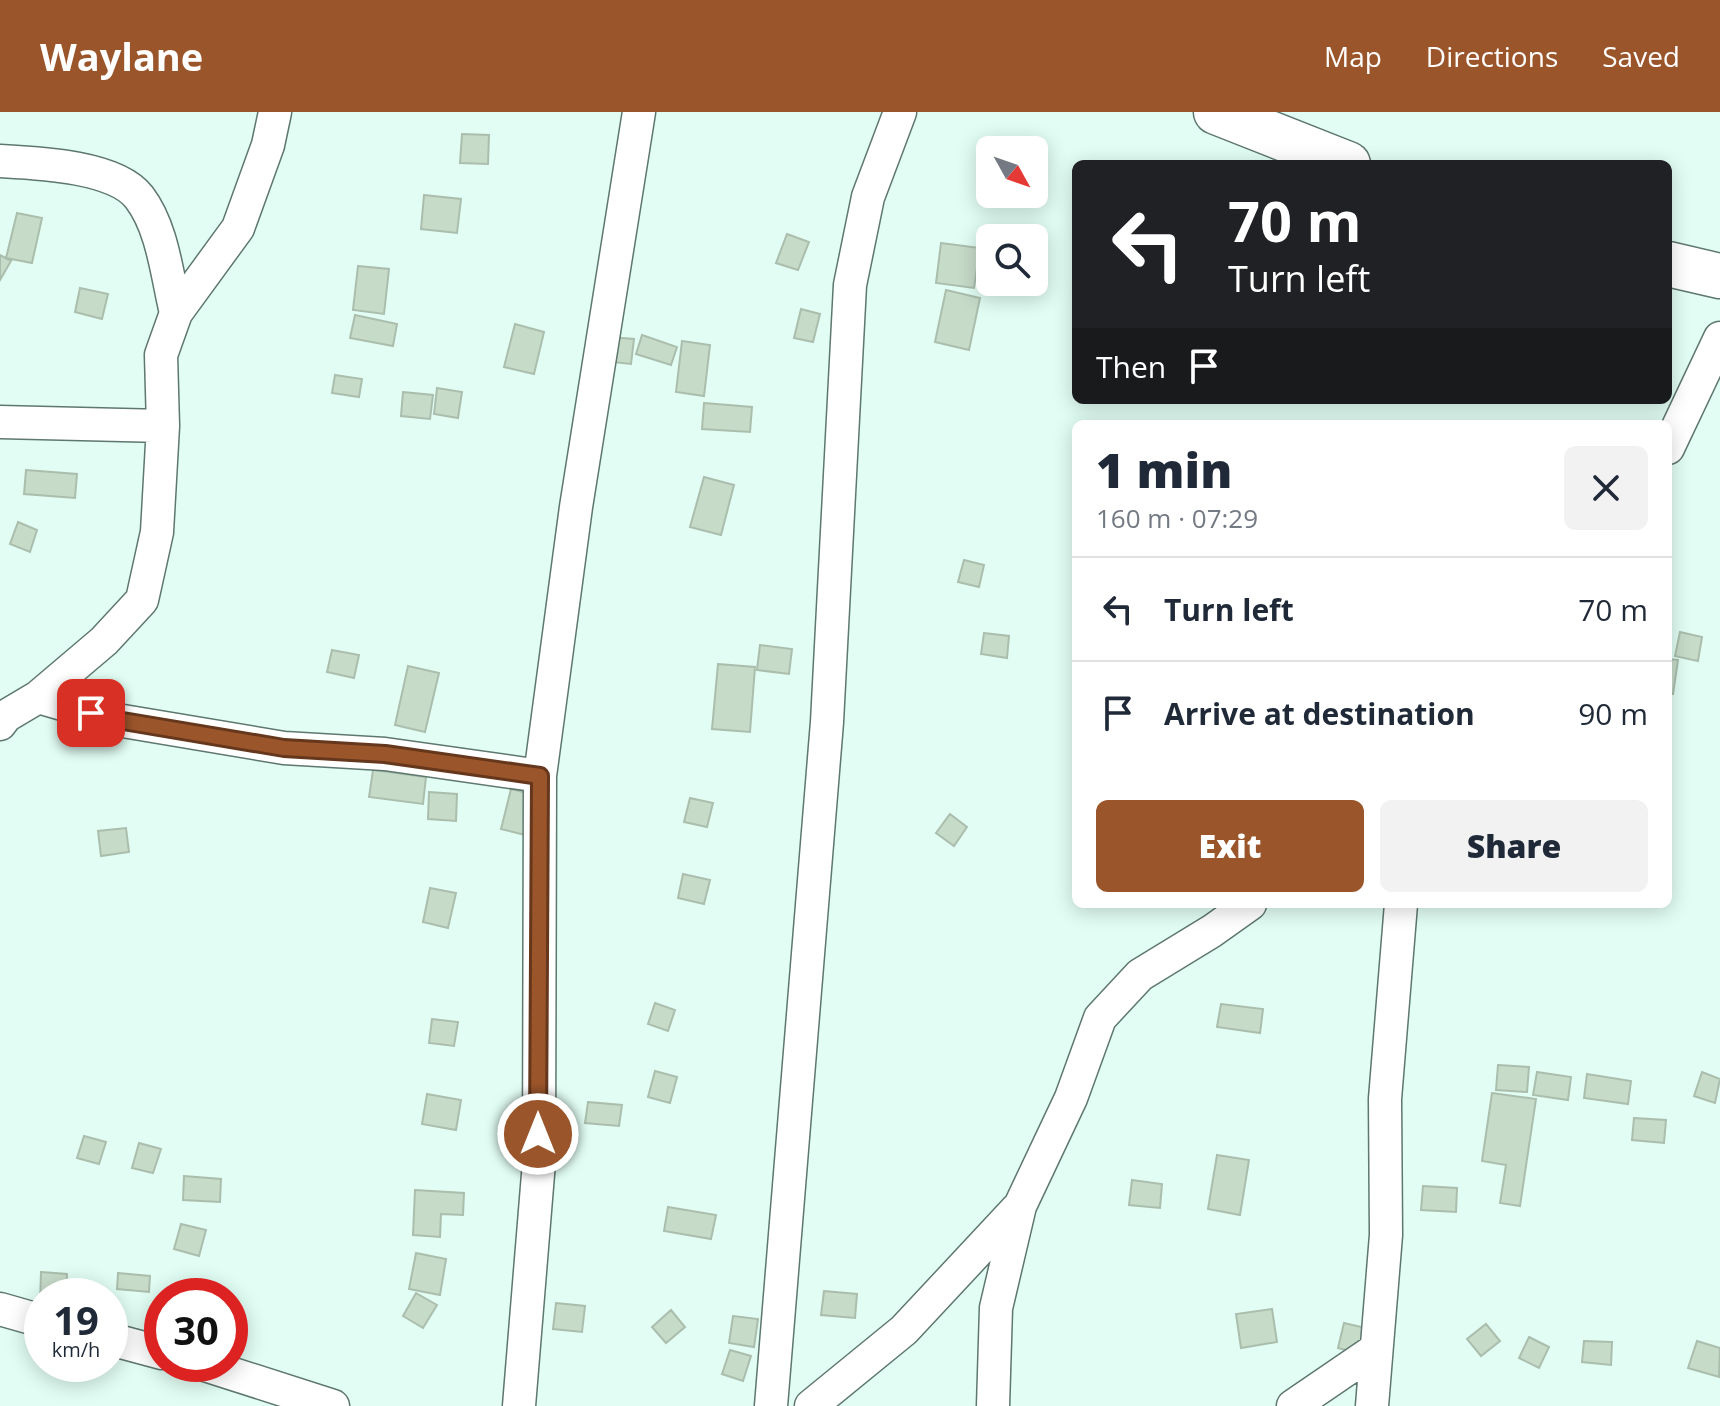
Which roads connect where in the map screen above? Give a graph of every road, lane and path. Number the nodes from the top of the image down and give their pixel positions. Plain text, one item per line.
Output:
1 (275, 112) edge
2 (639, 112) edge
3 (900, 112) edge
4 (1216, 112) edge
5 (1338, 160) edge
6 (0, 161) edge
7 (1672, 265) edge
8 (1720, 276) edge
9 (176, 313) junction
10 (1720, 338) edge
11 (0, 422) edge
12 (163, 426) junction
13 (1672, 440) edge
14 (38, 697) junction
15 (0, 724) edge
16 (540, 776) junction
17 (1244, 908) edge
18 (1401, 908) edge
19 (1020, 1206) junction
20 (0, 1309) edge
21 (24, 1316) edge
22 (1375, 1350) junction
23 (248, 1379) edge
24 (333, 1406) edge
25 (519, 1406) edge
26 (771, 1406) edge
27 (811, 1406) edge
28 (993, 1406) edge
29 (1293, 1406) edge
30 (1372, 1406) edge

1 - 9 street
2 - 16 street
3 - 26 street
4 - 5 highway
6 - 9 street
7 - 8 highway
9 - 12 street
10 - 13 street
11 - 12 street
12 - 14 street
14 - 15 street
14 - 16 street
16 - 25 street
17 - 19 street
18 - 22 street
19 - 27 street
19 - 28 street
20 - 21 street
22 - 29 street
22 - 30 street
23 - 24 street

